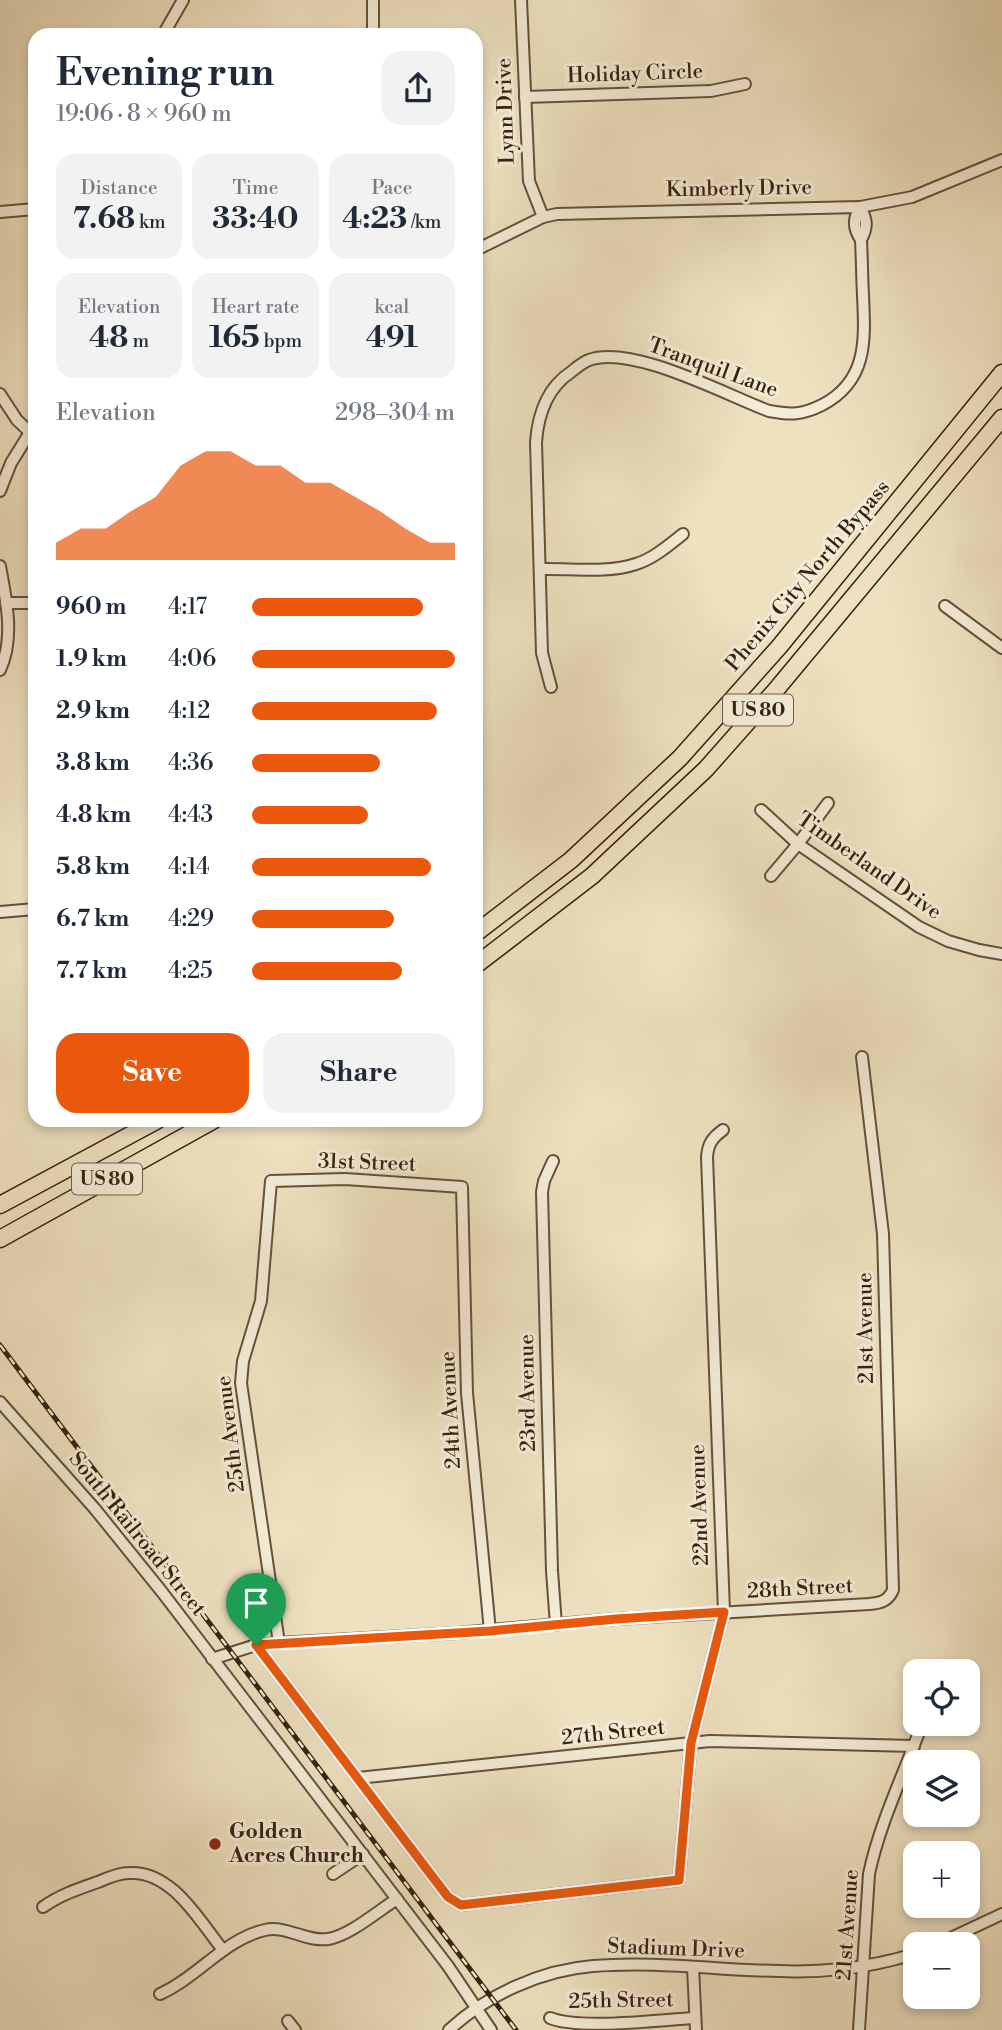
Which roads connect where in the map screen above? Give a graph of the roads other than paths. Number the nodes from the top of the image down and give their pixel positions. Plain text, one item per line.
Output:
1 (183, 0) edge
2 (373, 0) edge
3 (521, 0) edge
4 (167, 28) edge
5 (373, 28) edge
6 (745, 85) dead end
7 (525, 97) junction
8 (1002, 160) edge
9 (860, 207) junction
10 (28, 210) edge
11 (0, 212) edge
12 (543, 217) junction
13 (483, 247) edge
14 (1002, 373) edge
15 (0, 394) edge
16 (1002, 418) edge
17 (28, 431) edge
18 (28, 441) edge
19 (0, 491) edge
20 (683, 534) dead end
21 (0, 566) edge
22 (540, 569) junction
23 (6, 603) junction
24 (28, 603) edge
25 (945, 606) dead end
26 (1002, 648) edge
27 (1, 669) edge
28 (551, 687) dead end
29 (828, 803) dead end
30 (761, 810) dead end
31 (799, 844) junction
32 (771, 876) dead end
33 (28, 910) edge
34 (0, 912) edge
35 (483, 928) edge
36 (1002, 954) edge
37 (483, 960) edge
38 (862, 1057) dead end
39 (145, 1127) edge
40 (201, 1127) edge
41 (723, 1130) dead end
42 (553, 1161) dead end
43 (271, 1181) joint
44 (462, 1187) joint
45 (0, 1205) edge
46 (0, 1239) edge
47 (0, 1402) edge
48 (889, 1599) joint
49 (724, 1612) junction
50 (556, 1625) junction
51 (490, 1631) junction
52 (279, 1643) junction
53 (256, 1645) junction
54 (212, 1659) junction
55 (918, 1736) edge
56 (691, 1743) junction
57 (914, 1746) junction
58 (358, 1778) junction
59 (363, 1854) junction
60 (333, 1874) dead end
61 (397, 1899) junction
62 (43, 1907) dead end
63 (1002, 1913) edge
64 (963, 1932) edge
65 (223, 1950) junction
66 (903, 1956) edge
67 (863, 1966) junction
68 (693, 1967) junction
69 (160, 1994) dead end
70 (476, 2008) junction
71 (550, 2018) dead end
72 (695, 2024) edge
73 (449, 2030) edge
74 (491, 2030) edge
75 (859, 2030) edge

1 - 4 street
2 - 5 street
3 - 7 street, Lynn Drive
6 - 7 street, Holiday Circle
7 - 12 street, Lynn Drive
8 - 9 street, Kimberly Drive
9 - 12 street, Kimberly Drive
9 - 22 street, Tranquil Lane
10 - 11 street
12 - 13 street, Kimberly Drive
14 - 35 highway, Phenix City North Bypass / US 80
15 - 17 street
16 - 37 highway, US 80
18 - 19 street
20 - 22 street
21 - 23 street
22 - 28 street, Tranquil Lane
23 - 24 street
23 - 27 street
25 - 26 street
29 - 31 street
30 - 31 street, Timberland Drive
31 - 32 street
31 - 36 street, Timberland Drive
33 - 34 street
38 - 48 street, 21st Avenue
39 - 45 highway, US 80
40 - 46 highway, US 80
41 - 49 street, 22nd Avenue
42 - 50 street, 23rd Avenue
43 - 44 street, 31st Street
43 - 52 street, 25th Avenue
44 - 51 street, 24th Avenue
47 - 54 street, South Railroad Street
48 - 49 street, 28th Street
49 - 50 street, 28th Street
49 - 56 street, 22nd Avenue
50 - 51 street, 28th Street
51 - 52 street, 28th Street
52 - 53 street, 28th Street
53 - 54 street, 28th Street
53 - 58 street
54 - 59 street, South Railroad Street
55 - 57 street, 21st Avenue
56 - 57 street, 27th Street
56 - 58 street, 27th Street
56 - 58 street, 22nd Avenue
57 - 67 street, 21st Avenue
59 - 60 street
59 - 61 street, South Railroad Street
61 - 65 street
61 - 70 street, South Railroad Street
62 - 65 street
63 - 64 street
65 - 69 street
66 - 67 street, Stadium Drive
67 - 68 street, Stadium Drive
67 - 75 street, 21st Avenue
68 - 70 street, Stadium Drive
68 - 72 street
70 - 73 street, Stadium Drive
70 - 74 street, South Railroad Street
71 - 72 street, 25th Street

